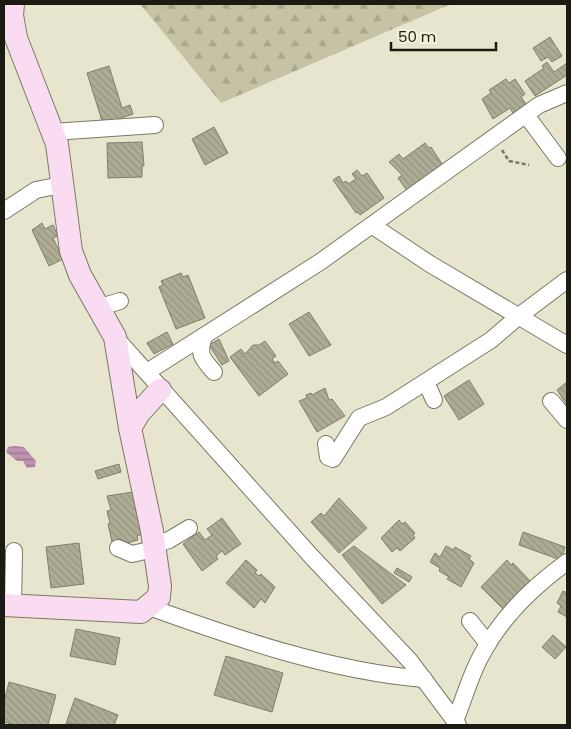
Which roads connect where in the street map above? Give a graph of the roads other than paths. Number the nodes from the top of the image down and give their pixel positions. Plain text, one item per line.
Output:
1 (13, 4) edge
2 (567, 93) edge
3 (526, 115) junction
4 (155, 124) dead end
5 (53, 132) junction
6 (558, 158) dead end
7 (60, 185) junction
8 (4, 211) edge
9 (373, 226) junction
10 (567, 280) edge
11 (120, 301) dead end
12 (97, 308) junction
13 (518, 316) junction
14 (204, 336) junction
15 (115, 337) junction
16 (567, 345) edge
17 (214, 372) dead end
18 (153, 381) junction
19 (426, 382) junction
20 (434, 400) dead end
21 (551, 401) dead end
22 (567, 420) edge
23 (130, 428) junction
24 (326, 444) dead end
25 (189, 528) dead end
26 (154, 547) junction
27 (118, 548) dead end
28 (14, 551) dead end
29 (565, 566) edge
30 (8, 605) edge
31 (149, 607) junction
32 (470, 620) dead end
33 (488, 644) junction
34 (424, 679) junction
35 (456, 723) edge

1 - 5 main road
2 - 3 street
3 - 6 street
3 - 9 street
4 - 5 street
5 - 7 main road
7 - 8 street
7 - 12 main road
9 - 13 street
9 - 14 street
10 - 13 street
11 - 12 street
12 - 15 main road
13 - 16 street
13 - 19 street
14 - 17 street
14 - 18 street
15 - 18 street
15 - 23 main road
18 - 23 main road
18 - 34 street
19 - 20 street
19 - 24 street
21 - 22 street
23 - 26 main road
25 - 26 street
26 - 27 street
26 - 31 main road
28 - 30 street
29 - 33 street
30 - 31 main road
31 - 34 street
32 - 33 street
33 - 35 street
34 - 35 street

